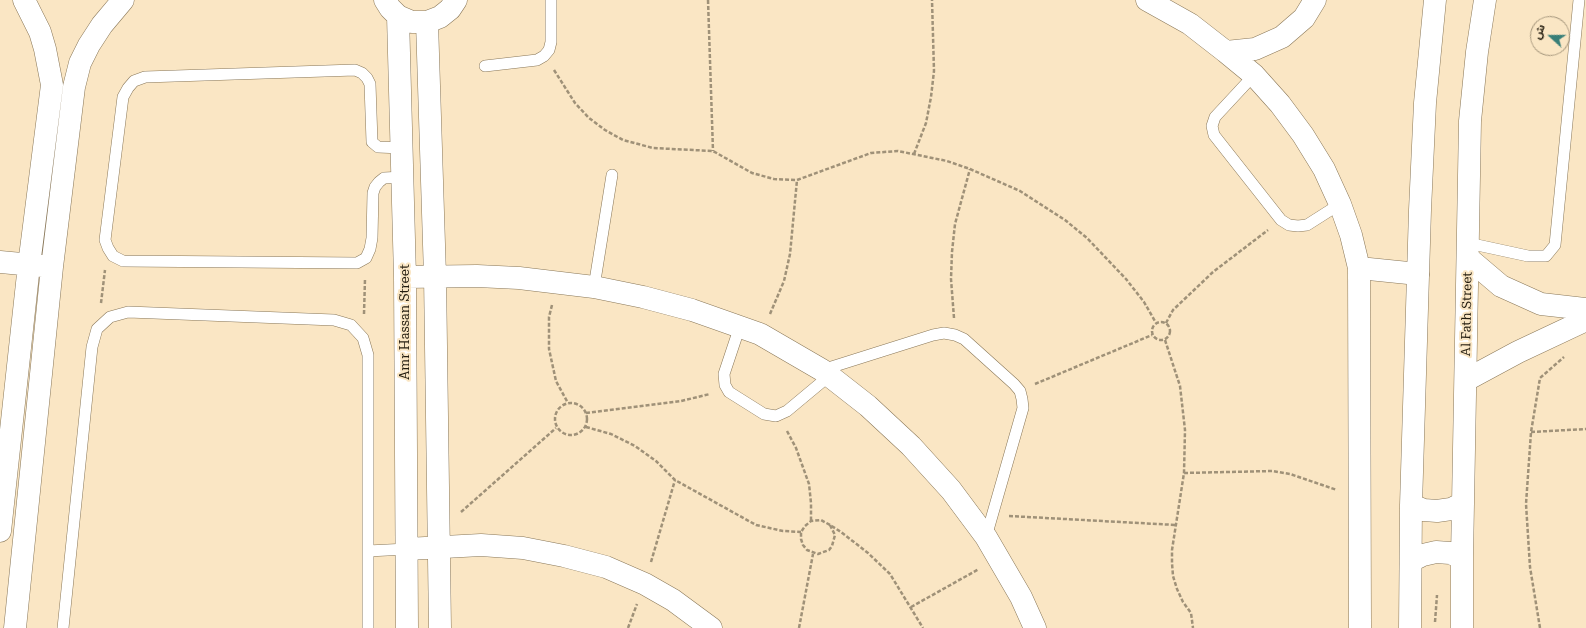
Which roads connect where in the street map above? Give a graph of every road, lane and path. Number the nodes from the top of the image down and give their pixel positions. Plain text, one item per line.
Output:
1 (24, 0) edge
2 (123, 0) edge
3 (456, 0) edge
4 (551, 0) edge
5 (708, 0) edge
6 (932, 0) edge
7 (1147, 0) edge
8 (1315, 0) edge
9 (1435, 0) edge
10 (1485, 0) edge
11 (1579, 0) edge
12 (392, 8) edge
13 (427, 22) junction
14 (1226, 52) junction
15 (544, 56) junction
16 (485, 66) dead end
17 (1254, 75) junction
18 (52, 85) junction
19 (74, 87) junction
20 (402, 148) junction
21 (713, 151) junction
22 (914, 154) junction
23 (970, 169) junction
24 (612, 175) dead end
25 (403, 177) junction
26 (797, 180) junction
27 (1340, 204) junction
28 (1281, 220) junction
29 (108, 248) junction
30 (1468, 251) junction
31 (366, 258) junction
32 (0, 262) edge
33 (29, 265) junction
34 (52, 267) junction
35 (1359, 268) junction
36 (1418, 274) junction
37 (435, 276) junction
38 (405, 277) junction
39 (562, 282) junction
40 (594, 287) junction
41 (1586, 309) edge
42 (1586, 320) edge
43 (1156, 323) junction
44 (1166, 324) junction
45 (740, 326) junction
46 (97, 329) junction
47 (760, 334) junction
48 (955, 335) junction
49 (1152, 335) junction
50 (363, 338) junction
51 (1165, 340) junction
52 (1569, 353) dead end
53 (826, 373) junction
54 (1466, 380) junction
55 (725, 385) junction
56 (1020, 391) junction
57 (568, 402) junction
58 (586, 413) junction
59 (776, 416) junction
60 (586, 427) junction
61 (556, 428) junction
62 (1586, 429) edge
63 (1531, 432) junction
64 (1184, 473) junction
65 (675, 480) junction
66 (1359, 496) junction
67 (1463, 503) junction
68 (1411, 505) junction
69 (992, 515) junction
70 (811, 521) junction
71 (830, 525) junction
72 (1176, 525) junction
73 (0, 532) edge
74 (801, 532) junction
75 (25, 534) junction
76 (986, 537) junction
77 (438, 539) junction
78 (407, 549) junction
79 (368, 551) junction
80 (813, 554) junction
81 (998, 558) junction
82 (1462, 558) junction
83 (1411, 561) junction
84 (645, 584) junction
85 (911, 607) junction
86 (15, 628) edge
87 (63, 628) edge
88 (368, 628) edge
89 (407, 628) edge
90 (440, 628) edge
91 (711, 628) edge
92 (799, 628) edge
93 (923, 628) edge
94 (1036, 628) edge
95 (1193, 628) edge
96 (1360, 628) edge
97 (1410, 628) edge
98 (1462, 628) edge
99 (1540, 628) edge

1 - 18 street
2 - 19 street
3 - 13 street
4 - 15 lane
5 - 21 path
6 - 22 path
7 - 14 street
8 - 14 street
9 - 36 street
10 - 30 street, Al Fath Street
11 - 30 lane
12 - 13 street
12 - 20 street, Amr Hassan Street
13 - 37 street
14 - 17 street
15 - 16 lane
15 - 21 path
17 - 27 street
17 - 28 lane
18 - 19 street
18 - 33 street
19 - 34 street
20 - 25 street, Amr Hassan Street
20 - 29 lane
21 - 26 path
22 - 23 path
22 - 26 path
23 - 43 path
23 - 48 path
24 - 40 lane
25 - 31 lane
25 - 38 street, Amr Hassan Street
26 - 47 path
27 - 28 lane
27 - 35 street
28 - 44 path
29 - 31 lane
29 - 46 path
30 - 41 street
30 - 54 street, Al Fath Street
31 - 50 path
32 - 33 street
33 - 34 street
33 - 73 street
34 - 75 street
35 - 36 street
35 - 66 street
36 - 68 street
37 - 38 street
37 - 39 street
37 - 77 street
38 - 78 street, Amr Hassan Street
39 - 40 street
39 - 57 path
40 - 45 street
42 - 54 street
43 - 44 path
43 - 49 path
44 - 51 path
45 - 47 street
45 - 55 lane
46 - 50 lane
46 - 87 lane
47 - 53 street
48 - 53 lane
48 - 56 lane
49 - 51 path
49 - 56 path
50 - 79 lane
51 - 64 path
52 - 63 path
53 - 59 lane
53 - 76 street
54 - 67 street, Al Fath Street
55 - 58 path
55 - 59 lane
56 - 69 lane
57 - 58 path
57 - 61 path
58 - 60 path
59 - 70 path
60 - 61 path
60 - 65 path
61 - 77 path
62 - 63 path
63 - 99 path
64 - 66 path
64 - 72 path
65 - 74 path
65 - 84 path
66 - 96 street
67 - 68 street
67 - 82 street, Al Fath Street
68 - 83 street
69 - 72 path
69 - 76 lane
70 - 71 path
70 - 74 path
71 - 80 path
71 - 85 path
72 - 95 path
73 - 75 street
74 - 80 path
75 - 86 street
76 - 81 street
77 - 78 street
77 - 84 street
77 - 90 street
78 - 79 lane
78 - 89 street, Amr Hassan Street
79 - 88 lane
80 - 92 path
81 - 85 path
81 - 94 street
82 - 83 street
82 - 98 street, Al Fath Street
83 - 97 street
84 - 91 street
85 - 93 path

